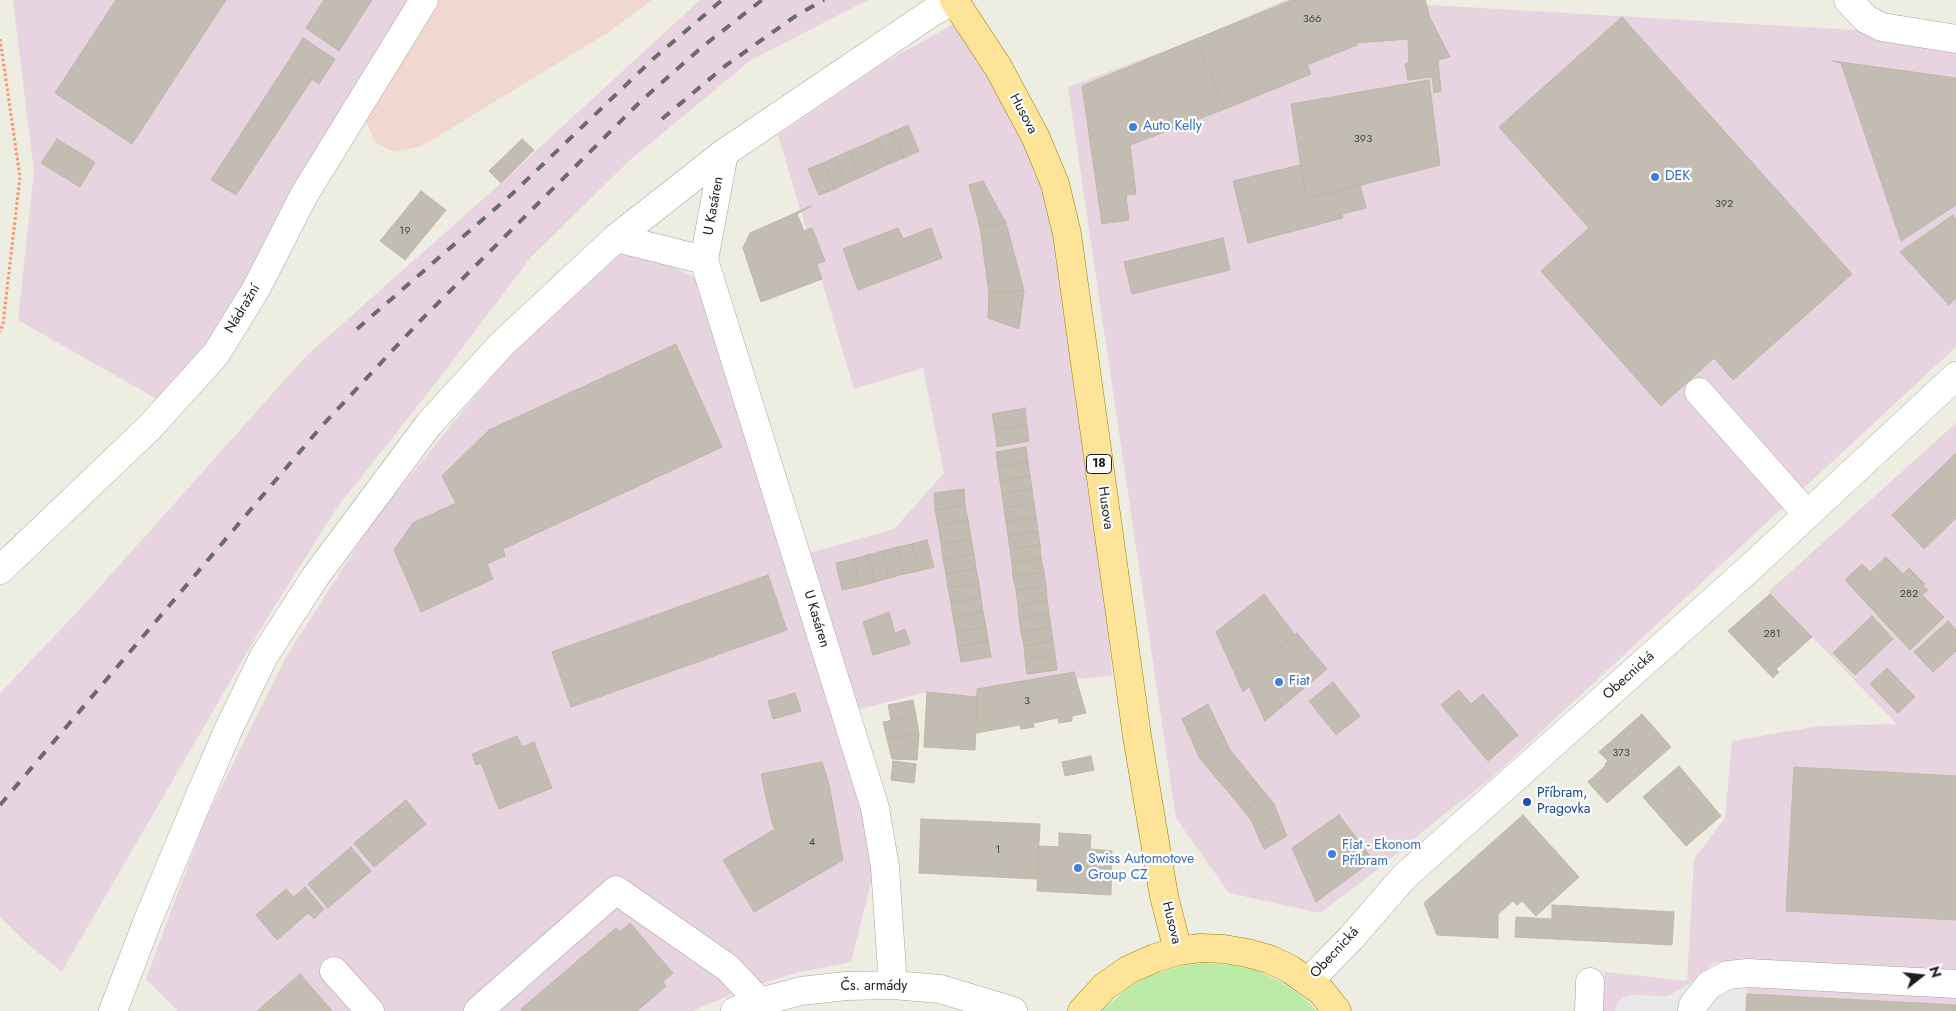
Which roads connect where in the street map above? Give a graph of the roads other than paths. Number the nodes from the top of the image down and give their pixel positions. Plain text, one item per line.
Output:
1 (424, 0) edge
2 (954, 0) edge
3 (1848, 0) edge
4 (1956, 39) edge
5 (724, 152) junction
6 (616, 238) junction
7 (704, 260) junction
8 (1956, 376) edge
9 (1699, 392) dead end
10 (1807, 514) junction
11 (0, 570) edge
12 (1178, 951) junction
13 (334, 971) dead end
14 (1308, 982) junction
15 (1590, 982) dead end
16 (1956, 984) edge
17 (893, 985) junction
18 (760, 1002) junction
19 (113, 1011) edge
20 (370, 1011) edge
21 (478, 1011) edge
22 (735, 1011) edge
23 (1013, 1011) edge
24 (1082, 1011) edge
25 (1337, 1011) edge
26 (1589, 1011) edge
27 (1692, 1011) edge

1 - 11 street, Nádražní
2 - 5 street
2 - 12 main road, Husova / 18
3 - 4 street
5 - 6 street
5 - 7 street, U Kasáren
6 - 7 street
6 - 19 street
7 - 17 street, U Kasáren
8 - 10 street, Obecnická
9 - 10 street
10 - 14 street, Obecnická
12 - 14 main road
12 - 24 main road
13 - 20 street
14 - 25 main road
15 - 26 street
16 - 27 street
17 - 18 street, Čs. armády
17 - 23 street, Čs. armády
18 - 21 street
18 - 22 street, Čs. armády

